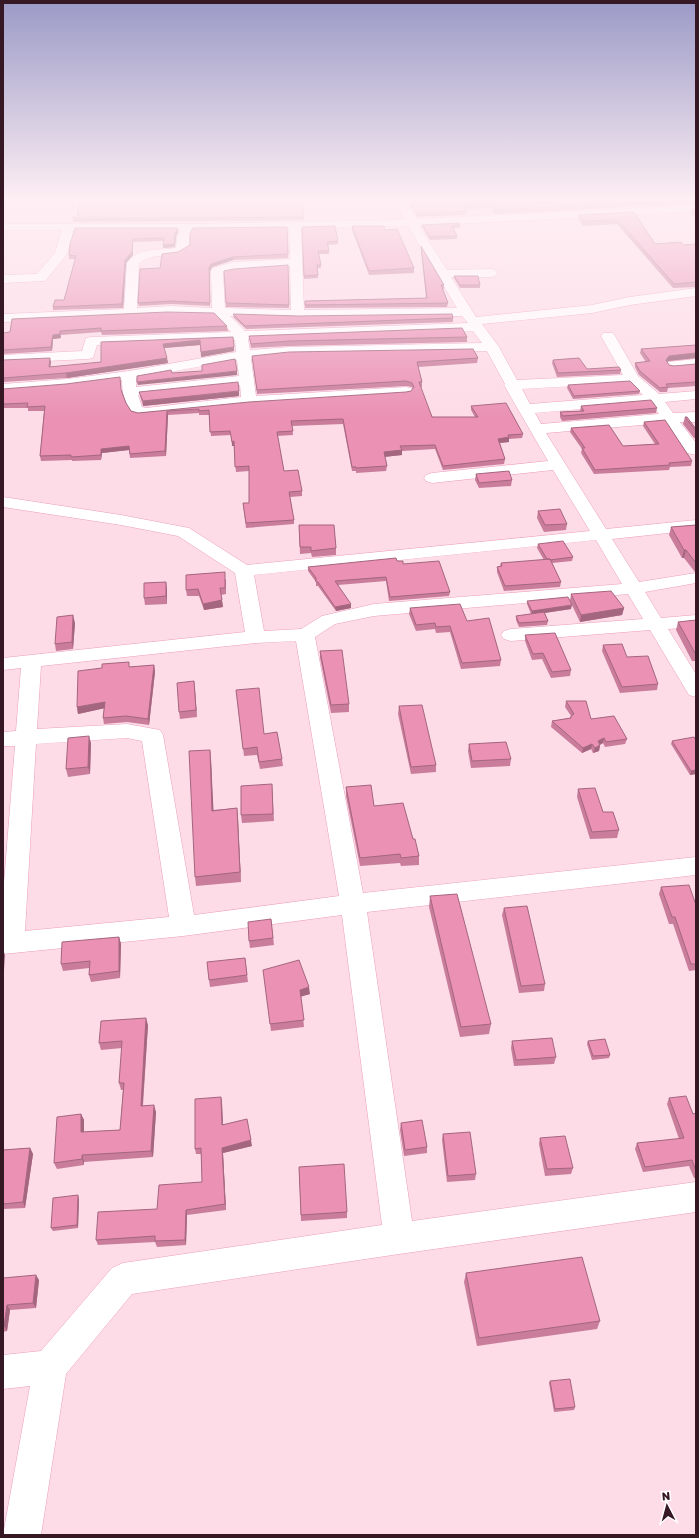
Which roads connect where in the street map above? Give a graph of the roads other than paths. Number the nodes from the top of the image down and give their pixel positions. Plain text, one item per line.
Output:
1 (45, 273) edge
2 (132, 273) edge
3 (218, 273) edge
4 (296, 273) edge
5 (491, 273) dead end
6 (442, 274) joint
7 (3, 278) edge
8 (696, 292) edge
9 (130, 312) junction
10 (219, 312) junction
11 (298, 314) junction
12 (91, 315) junction
13 (3, 318) edge
14 (472, 320) junction
15 (241, 335) junction
16 (608, 336) dead end
17 (75, 342) dead end
18 (90, 342) junction
19 (492, 347) junction
20 (244, 355) junction
21 (3, 359) edge
22 (696, 363) edge
23 (672, 365) edge
24 (129, 375) junction
25 (633, 379) junction
26 (245, 380) junction
27 (511, 385) junction
28 (3, 388) edge
29 (129, 392) junction
30 (406, 392) edge
31 (696, 395) edge
32 (655, 398) junction
33 (249, 401) junction
34 (526, 409) junction
35 (696, 417) edge
36 (669, 418) junction
37 (536, 428) junction
38 (696, 450) edge
39 (559, 466) junction
40 (432, 478) dead end
41 (3, 502) edge
42 (696, 525) edge
43 (600, 534) junction
44 (244, 571) junction
45 (696, 578) edge
46 (634, 588) junction
47 (696, 621) edge
48 (655, 624) junction
49 (305, 635) junction
50 (511, 635) dead end
51 (256, 637) junction
52 (31, 662) junction
53 (3, 664) edge
54 (696, 690) edge
55 (26, 737) junction
56 (3, 739) edge
57 (696, 866) edge
58 (353, 904) junction
59 (183, 926) junction
60 (8, 943) edge
61 (696, 1197) edge
62 (400, 1238) junction
63 (50, 1366) junction
64 (3, 1372) edge
65 (22, 1535) edge

1 - 7 street
2 - 9 street
3 - 10 street
4 - 11 street
5 - 6 street
6 - 14 street
8 - 14 street
9 - 10 street
9 - 12 street
10 - 11 street
10 - 15 street
11 - 14 street
12 - 13 street
12 - 18 street
14 - 15 street
14 - 19 street
15 - 18 street
15 - 20 street
16 - 25 street
17 - 18 street
18 - 21 street
19 - 20 street
19 - 27 street
20 - 24 street
20 - 26 street
22 - 23 street
24 - 28 street
24 - 29 street
25 - 27 street
25 - 32 street
26 - 29 street
26 - 33 street
27 - 34 street
29 - 33 street
30 - 33 street
31 - 32 street
32 - 34 street
32 - 36 street
34 - 37 street
35 - 36 street
36 - 37 street
36 - 38 street
37 - 39 street
39 - 40 street
39 - 43 street
41 - 44 street
42 - 43 street
43 - 44 street
43 - 46 street
44 - 51 street
45 - 46 street
46 - 48 street
46 - 49 street
47 - 48 street
48 - 50 street
48 - 54 street
49 - 51 street
49 - 58 street
51 - 52 street
52 - 53 street
52 - 55 street
55 - 56 street
55 - 59 street
55 - 60 street
57 - 58 street
58 - 59 street
58 - 62 street
59 - 60 street
61 - 62 street
62 - 63 street
63 - 64 street
63 - 65 street

